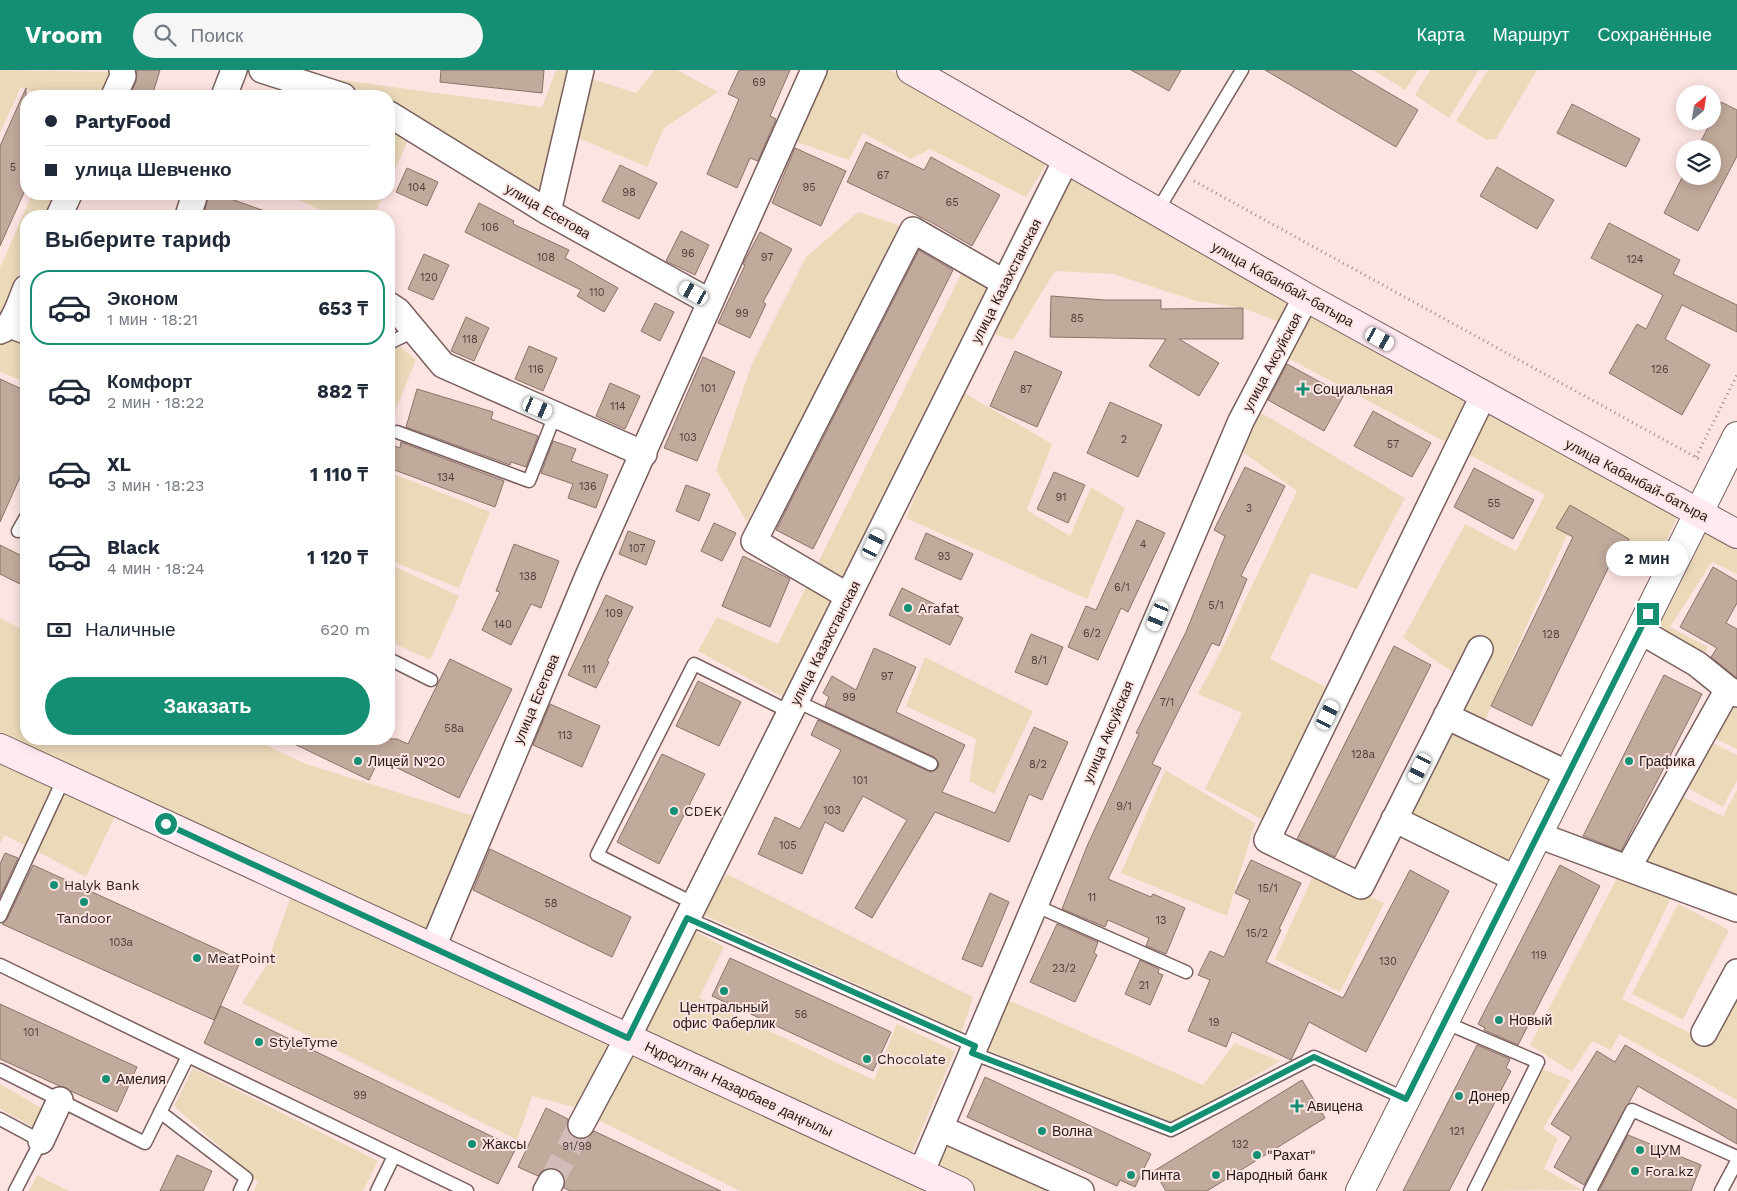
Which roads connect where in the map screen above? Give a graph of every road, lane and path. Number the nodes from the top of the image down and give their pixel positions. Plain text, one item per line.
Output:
1 (122, 70) edge
2 (234, 70) edge
3 (262, 70) edge
4 (581, 70) edge
5 (814, 70) edge
6 (911, 70) edge
7 (1242, 70) edge
8 (117, 90) edge
9 (226, 90) edge
10 (324, 90) edge
11 (395, 118) edge
12 (1066, 160) junction
13 (1180, 173) junction
14 (548, 212) junction
15 (1156, 213) junction
16 (1005, 283) junction
17 (1306, 297) junction
18 (20, 301) edge
19 (710, 302) junction
20 (395, 309) edge
21 (414, 331) junction
22 (10, 333) edge
23 (395, 340) edge
24 (1737, 375) edge
25 (1482, 396) junction
26 (555, 415) junction
27 (397, 432) dead end
28 (1737, 436) edge
29 (644, 454) junction
30 (1696, 457) junction
31 (1720, 470) junction
32 (1699, 513) junction
33 (20, 528) edge
34 (18, 531) dead end
35 (1737, 534) edge
36 (848, 596) junction
37 (1640, 631) junction
38 (1480, 649) dead end
39 (395, 662) edge
40 (431, 680) dead end
41 (1732, 691) edge
42 (793, 706) junction
43 (1446, 716) junction
44 (0, 748) edge
45 (931, 764) dead end
46 (1568, 774) junction
47 (64, 778) junction
48 (1394, 819) junction
49 (1538, 835) junction
50 (1628, 868) junction
51 (1516, 879) junction
52 (1034, 905) junction
53 (1737, 909) edge
54 (691, 911) junction
55 (0, 916) edge
56 (432, 946) junction
57 (0, 965) edge
58 (1186, 972) dead end
59 (1737, 972) edge
60 (1444, 1022) junction
61 (1704, 1033) dead end
62 (628, 1038) junction
63 (973, 1049) junction
64 (188, 1056) junction
65 (0, 1070) edge
66 (1406, 1099) junction
67 (60, 1100) junction
68 (160, 1112) junction
69 (0, 1119) edge
70 (581, 1125) tunnel mouth
71 (940, 1128) junction
72 (41, 1140) junction
73 (394, 1156) junction
74 (1737, 1157) edge
75 (1737, 1161) edge
76 (921, 1173) junction
77 (16, 1191) edge
78 (240, 1191) edge
79 (377, 1191) edge
80 (467, 1191) edge
81 (960, 1191) edge
82 (1081, 1191) edge
83 (1360, 1191) edge
84 (1474, 1191) edge
85 (1590, 1191) edge
86 (1721, 1191) edge

1 - 8 street
2 - 9 street
3 - 10 street
4 - 14 street
5 - 19 street, улица Есетова
6 - 12 main road, улица Кабанбай-батыра
7 - 13 lane
11 - 14 street, улица Есетова
12 - 15 main road, улица Кабанбай-батыра
12 - 16 street, улица Казахстанская
13 - 15 lane
13 - 30 path
14 - 19 street, улица Есетова
15 - 17 main road, улица Кабанбай-батыра
16 - 36 street, улица Казахстанская
16 - 36 street
17 - 25 main road, улица Кабанбай-батыра
17 - 52 street, улица Аксуйская
18 - 22 street
19 - 29 street, улица Есетова
20 - 21 street
21 - 23 lane
21 - 26 street
24 - 30 path
25 - 32 main road, улица Кабанбай-батыра
25 - 48 street
26 - 27 lane
26 - 29 street
28 - 31 street
29 - 56 street, улица Есетова
30 - 31 path
31 - 32 street
32 - 35 main road, улица Кабанбай-батыра
32 - 37 street
33 - 34 lane
36 - 42 street, улица Казахстанская
37 - 41 street
37 - 46 street
38 - 43 street
39 - 40 lane
41 - 50 street
42 - 45 lane
42 - 54 street, улица Казахстанская
42 - 54 lane
43 - 46 street
43 - 48 street
44 - 47 main road, Нұрсұлтан Назарбаев даңғылы
46 - 49 street
47 - 55 lane
47 - 56 main road, Нұрсұлтан Назарбаев даңғылы
48 - 51 street
49 - 50 street
49 - 51 street
50 - 53 street
51 - 60 street
52 - 58 lane
52 - 63 street, улица Аксуйская
54 - 62 street, улица Казахстанская
54 - 63 lane
56 - 62 main road, Нұрсұлтан Назарбаев даңғылы
57 - 64 lane
59 - 61 street
60 - 66 street
60 - 84 lane
62 - 70 street, улица Казахстанская
62 - 76 main road, Нұрсұлтан Назарбаев даңғылы
63 - 66 lane
63 - 71 street, улица Аксуйская
64 - 68 lane
64 - 73 lane
65 - 67 lane
66 - 83 street
67 - 68 lane
67 - 72 street
68 - 78 lane
69 - 72 lane
71 - 76 street, улица Аксуйская
71 - 82 street
72 - 77 lane
73 - 79 lane
73 - 80 lane
74 - 85 lane
75 - 86 lane
76 - 81 main road, Нұрсұлтан Назарбаев даңғылы

